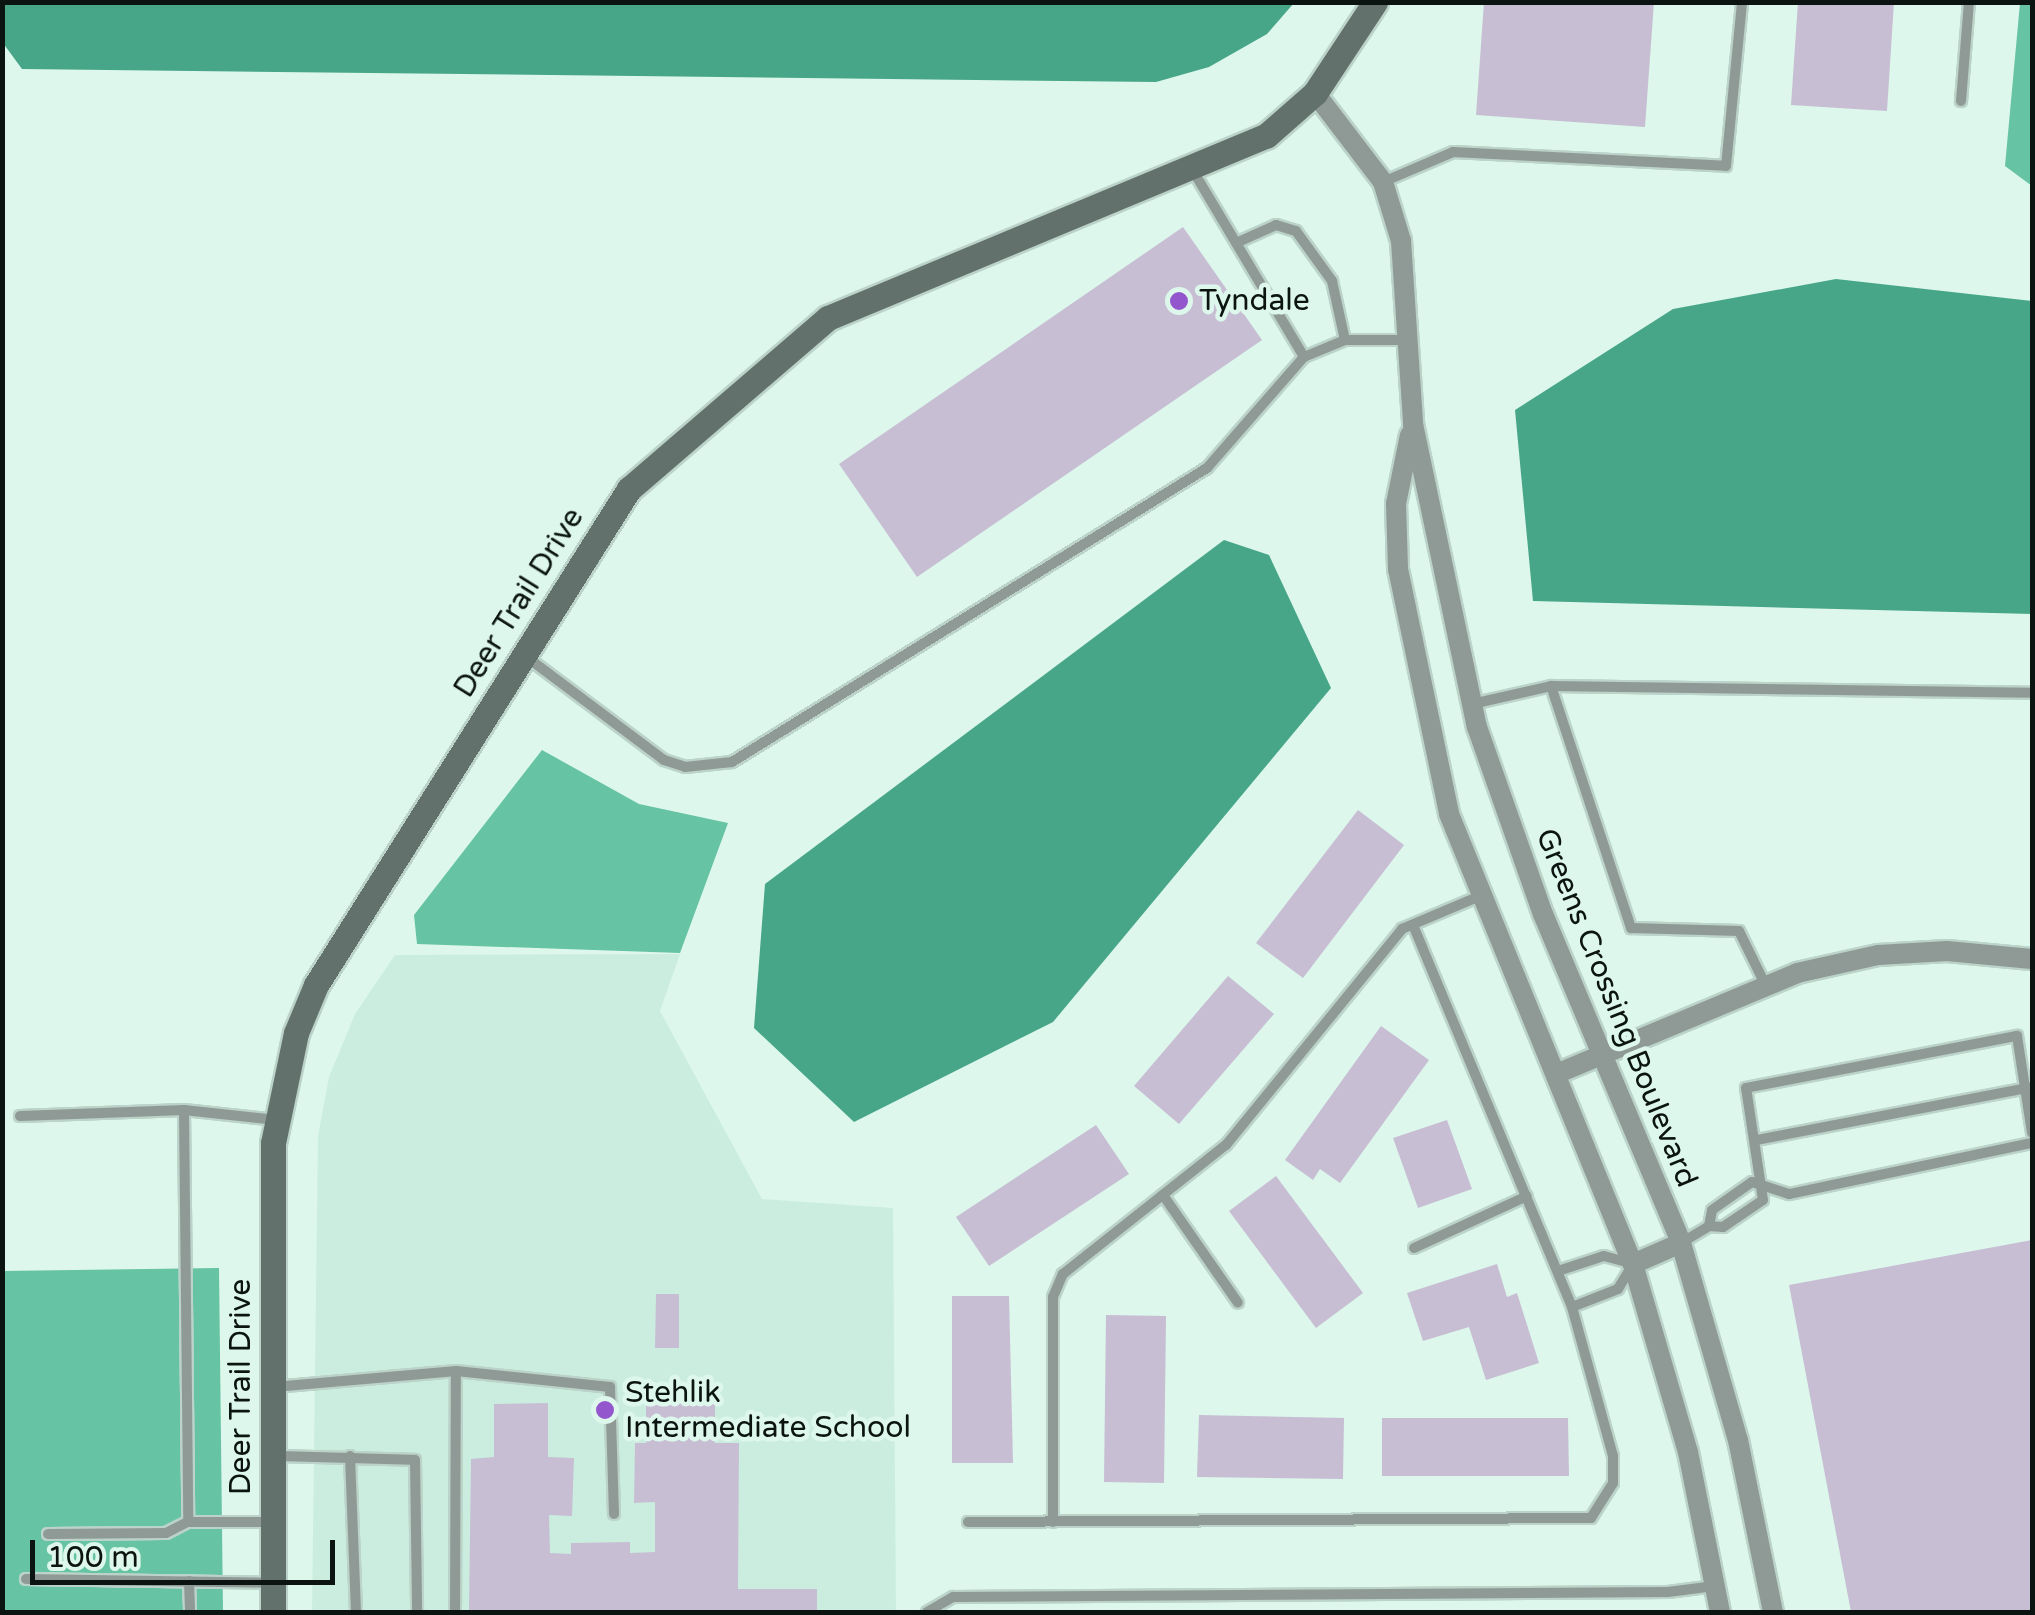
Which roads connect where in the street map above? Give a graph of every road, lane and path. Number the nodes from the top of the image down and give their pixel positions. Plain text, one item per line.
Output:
1 (1375, 2) edge
2 (1742, 2) edge
3 (1969, 2) edge
4 (1315, 93) junction
5 (1960, 100) dead end
6 (1191, 168) junction
7 (1383, 182) junction
8 (1236, 243) junction
9 (1345, 340) junction
10 (1408, 340) junction
11 (1304, 357) junction
12 (1413, 424) junction
13 (524, 655) junction
14 (1551, 686) junction
15 (2032, 693) edge
16 (1472, 704) junction
17 (1480, 896) junction
18 (1413, 925) junction
19 (2032, 959) edge
20 (1766, 986) junction
21 (1602, 1055) junction
22 (1556, 1074) junction
23 (2029, 1088) edge
24 (184, 1110) junction
25 (20, 1116) dead end
26 (276, 1120) junction
27 (2032, 1133) edge
28 (1757, 1140) junction
29 (2032, 1143) edge
30 (1766, 1187) junction
31 (1163, 1195) junction
32 (1527, 1196) junction
33 (1709, 1226) junction
34 (1681, 1242) junction
35 (1414, 1248) dead end
36 (1634, 1264) junction
37 (1558, 1271) junction
38 (1238, 1303) dead end
39 (1572, 1307) junction
40 (456, 1371) junction
41 (274, 1387) junction
42 (275, 1456) junction
43 (350, 1456) junction
44 (614, 1514) dead end
45 (188, 1522) junction
46 (274, 1522) junction
47 (968, 1522) dead end
48 (1053, 1522) junction
49 (48, 1534) dead end
50 (26, 1578) dead end
51 (190, 1582) junction
52 (273, 1582) junction
53 (1716, 1586) junction
54 (190, 1612) edge
55 (273, 1612) edge
56 (356, 1612) edge
57 (417, 1612) edge
58 (455, 1612) edge
59 (927, 1612) edge
60 (1720, 1612) edge
61 (1772, 1612) edge

1 - 4 street, Deer Trail Drive
2 - 7 lane
3 - 5 lane
4 - 6 street, Deer Trail Drive
4 - 7 street, Greens Crossing Boulevard
6 - 8 lane
6 - 13 street, Deer Trail Drive
7 - 10 street, Greens Crossing Boulevard
8 - 9 lane
8 - 11 lane
9 - 10 lane
9 - 11 lane
10 - 12 street, Greens Crossing Boulevard
11 - 13 lane
12 - 16 street, Greens Crossing Boulevard
12 - 17 street, Greens Crossing Boulevard
13 - 26 street, Deer Trail Drive
14 - 15 lane
14 - 16 lane
14 - 20 lane
16 - 21 street, Greens Crossing Boulevard
17 - 18 lane
17 - 22 street, Greens Crossing Boulevard
18 - 31 lane
18 - 32 lane
19 - 20 street
20 - 21 street
21 - 22 street
21 - 34 street, Greens Crossing Boulevard
22 - 36 street, Greens Crossing Boulevard
23 - 27 lane
23 - 28 lane
23 - 28 lane
24 - 25 lane
24 - 26 lane
24 - 45 lane
26 - 41 street, Deer Trail Drive
28 - 30 lane
29 - 30 lane
30 - 33 lane
30 - 33 lane
31 - 38 lane
31 - 48 lane
32 - 35 lane
32 - 37 lane
33 - 34 lane
34 - 36 street
34 - 61 street, Greens Crossing Boulevard
36 - 37 lane
36 - 39 lane
36 - 53 street, Greens Crossing Boulevard
37 - 39 lane
39 - 48 lane
40 - 41 lane
40 - 44 lane
40 - 58 lane
41 - 42 street, Deer Trail Drive
42 - 43 lane
42 - 46 street, Deer Trail Drive
43 - 56 lane
43 - 57 lane
45 - 46 lane
45 - 49 lane
46 - 52 street, Deer Trail Drive
47 - 48 lane
50 - 51 lane
51 - 52 lane
51 - 54 lane
52 - 55 street, Deer Trail Drive
53 - 59 lane
53 - 60 street, Greens Crossing Boulevard

